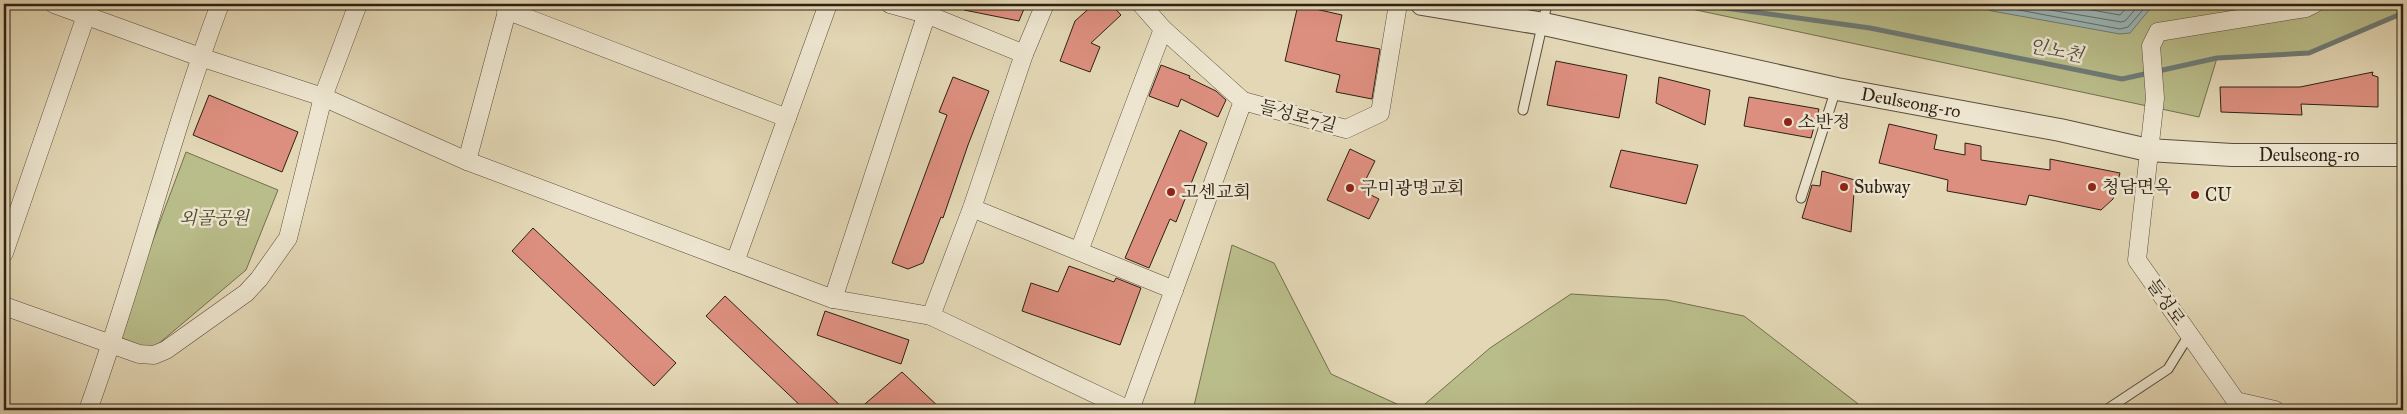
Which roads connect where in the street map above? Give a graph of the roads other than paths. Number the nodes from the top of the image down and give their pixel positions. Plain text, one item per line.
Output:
1 (54, 4) edge
2 (220, 4) edge
3 (358, 4) edge
4 (828, 4) edge
5 (890, 4) edge
6 (1045, 4) edge
7 (1141, 4) edge
8 (1398, 4) edge
9 (1422, 4) edge
10 (2314, 4) edge
11 (508, 7) edge
12 (88, 9) edge
13 (928, 9) edge
14 (1545, 14) edge
15 (1163, 29) junction
16 (1024, 54) junction
17 (200, 57) junction
18 (1836, 89) junction
19 (323, 96) junction
20 (1243, 101) junction
21 (1523, 110) dead end
22 (787, 118) junction
23 (2148, 150) junction
24 (2403, 155) edge
25 (467, 161) junction
26 (1801, 198) dead end
27 (972, 208) junction
28 (1078, 251) junction
29 (4, 254) edge
30 (735, 262) junction
31 (1174, 290) junction
32 (833, 299) junction
33 (4, 306) edge
34 (931, 316) junction
35 (2189, 335) junction
36 (112, 345) junction
37 (88, 410) edge
38 (1129, 410) edge
39 (2106, 410) edge
40 (2275, 410) edge

1 - 12 street
2 - 17 street
3 - 19 street
4 - 22 street
5 - 13 street
6 - 16 street
7 - 15 street, 들성로7길
8 - 20 street, 들성로7길
9 - 14 street, Deulseong-ro
10 - 23 street, 들성로
11 - 22 street
11 - 25 street
12 - 17 street
12 - 29 street
13 - 16 street
13 - 32 street
14 - 18 street, Deulseong-ro
14 - 21 lane
15 - 20 street, 들성로7길
15 - 28 street
16 - 27 street
17 - 19 street
17 - 36 street
18 - 23 street, Deulseong-ro
18 - 26 lane
19 - 25 street
19 - 36 street
20 - 31 street
22 - 30 street
23 - 24 street, Deulseong-ro
23 - 35 street, 들성로
25 - 30 street
27 - 28 street
27 - 34 street
28 - 31 street
30 - 32 street
31 - 38 street
32 - 34 street
33 - 36 street
34 - 38 street
35 - 39 lane
35 - 40 street, 들성로
36 - 37 street

